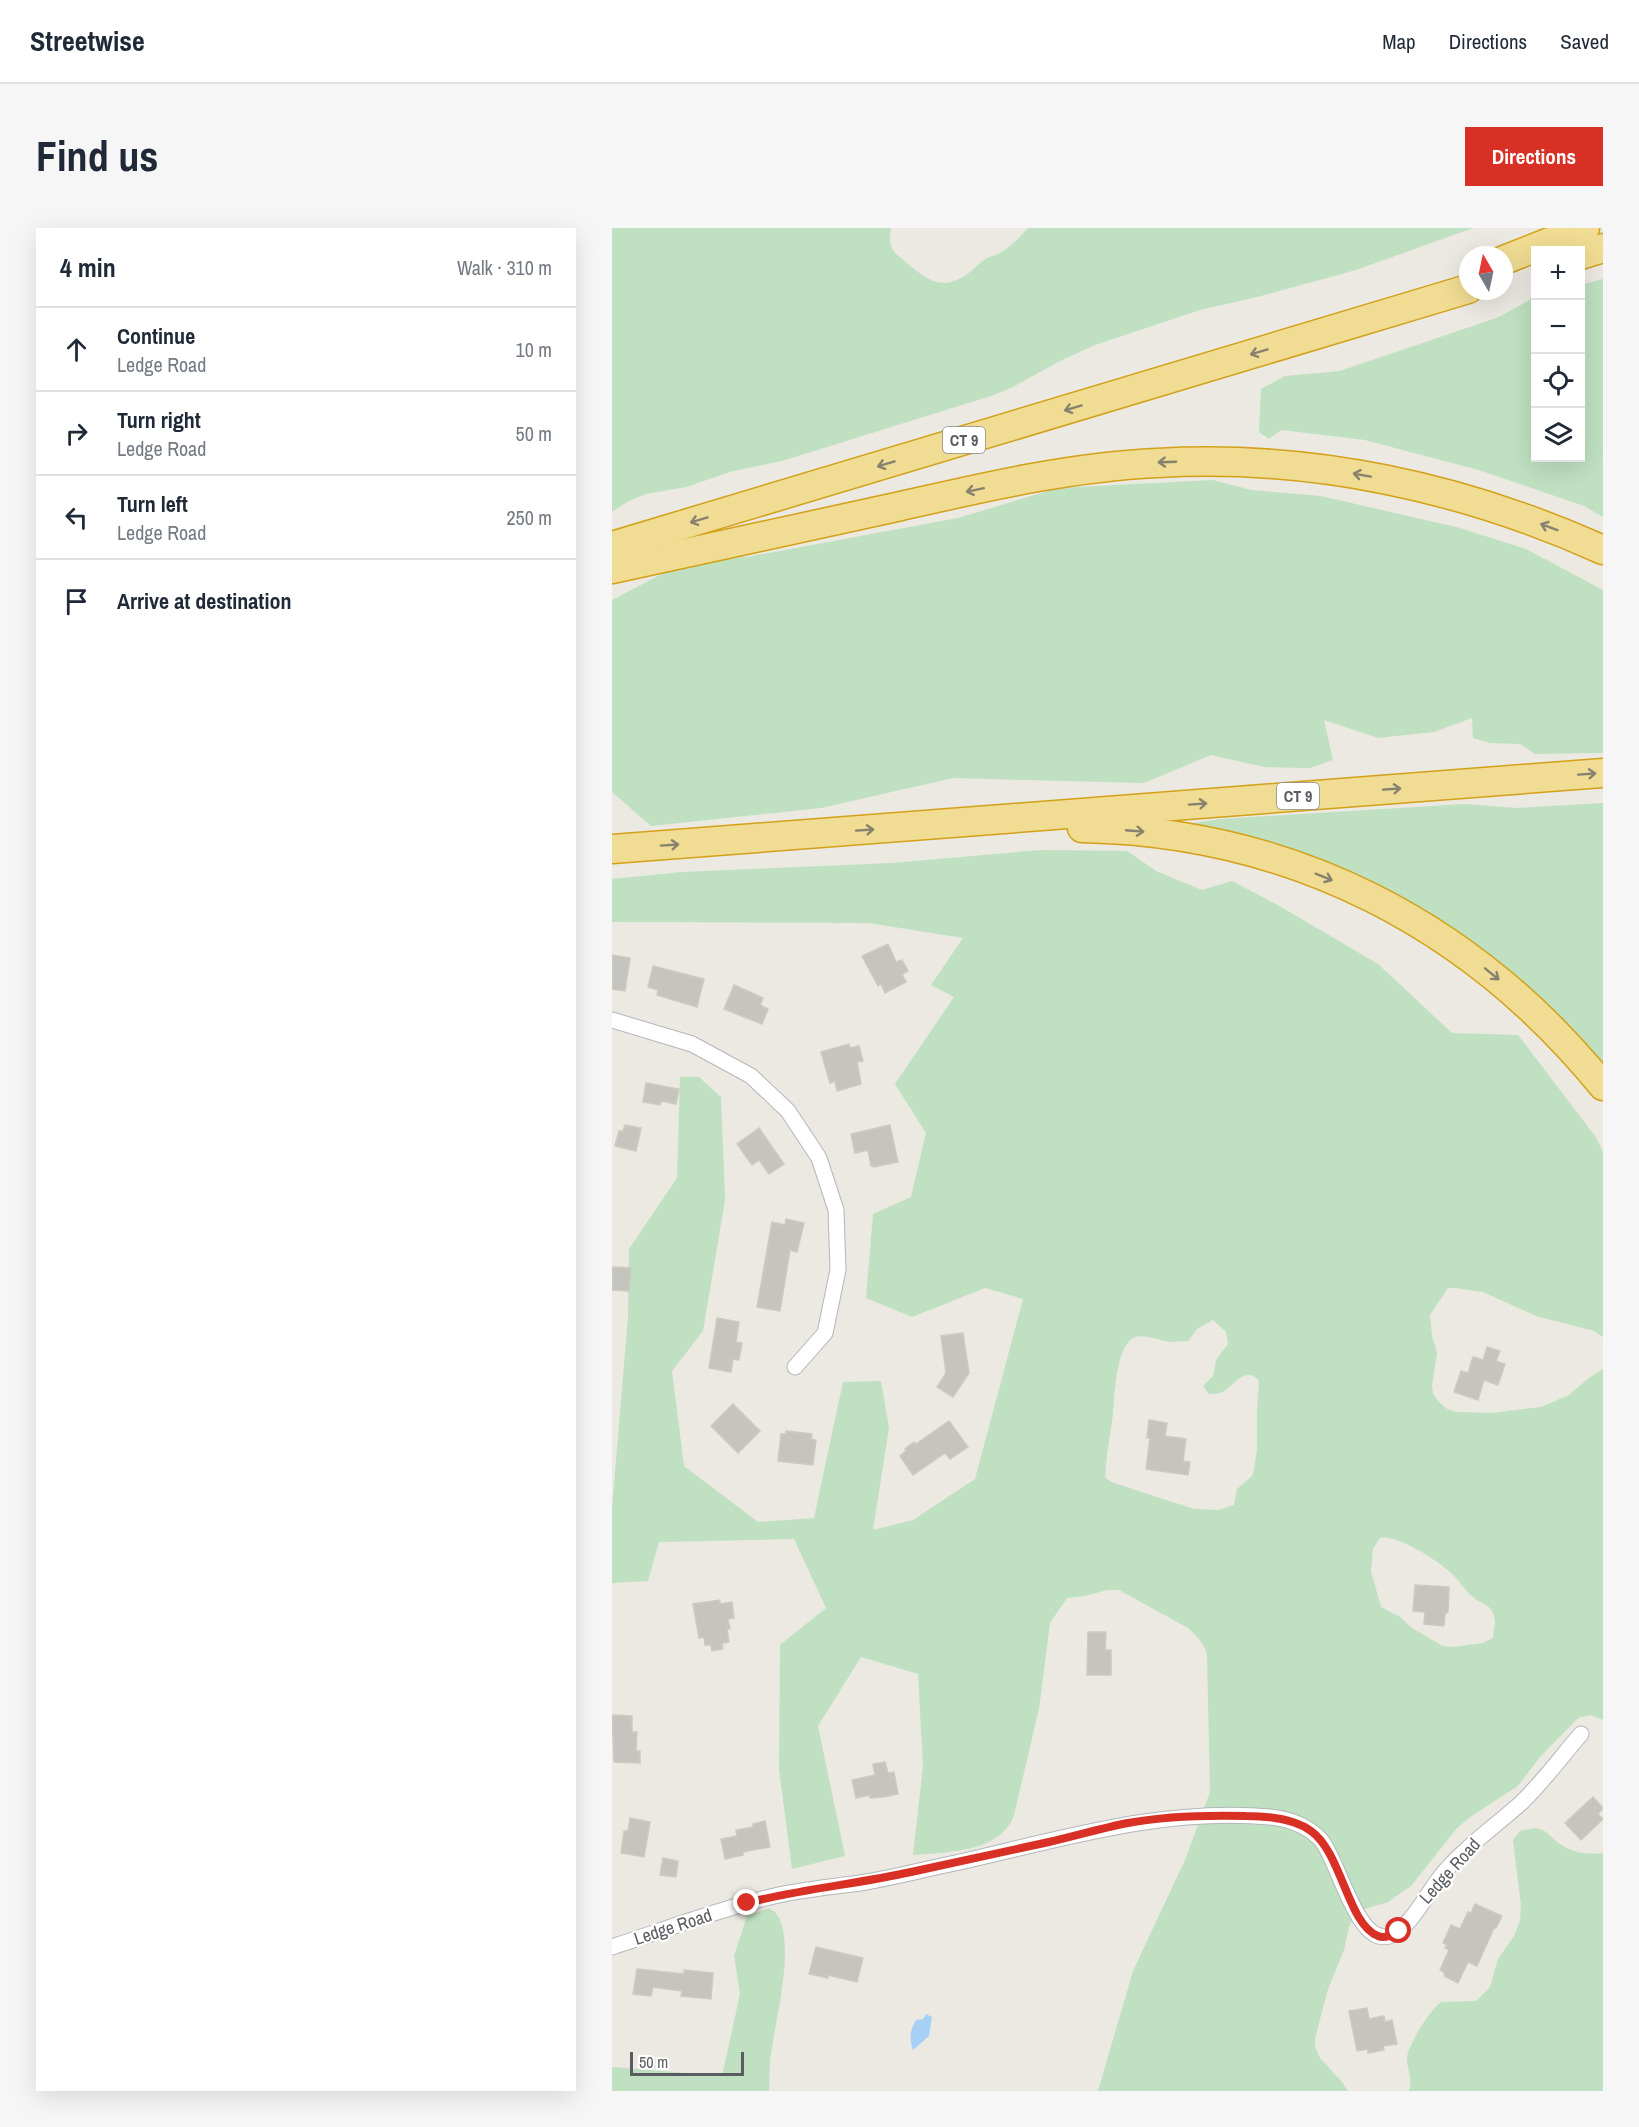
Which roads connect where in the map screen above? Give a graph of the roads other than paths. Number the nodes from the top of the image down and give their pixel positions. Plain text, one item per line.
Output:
1 (1585, 228) edge
2 (1603, 249) edge
3 (1585, 254) edge
4 (1513, 256) edge
5 (1531, 270) edge
6 (1513, 275) edge
7 (1459, 276) edge
8 (1459, 292) edge
9 (1315, 335) junction
10 (612, 546) edge
11 (1603, 550) edge
12 (612, 569) edge
13 (1603, 773) edge
14 (993, 820) junction
15 (612, 849) edge
16 (612, 1020) edge
17 (1603, 1086) edge
18 (795, 1367) dead end
19 (1581, 1734) dead end
20 (612, 1947) edge

1 - 4 highway
2 - 3 highway
5 - 6 highway
7 - 9 highway
8 - 9 highway, CT 9
9 -> 10 highway, CT 9
11 -> 12 highway
14 -> 13 highway, CT 9
15 -> 14 highway, CT 9
14 -> 17 highway
16 - 18 street
19 - 20 street, Ledge Road

